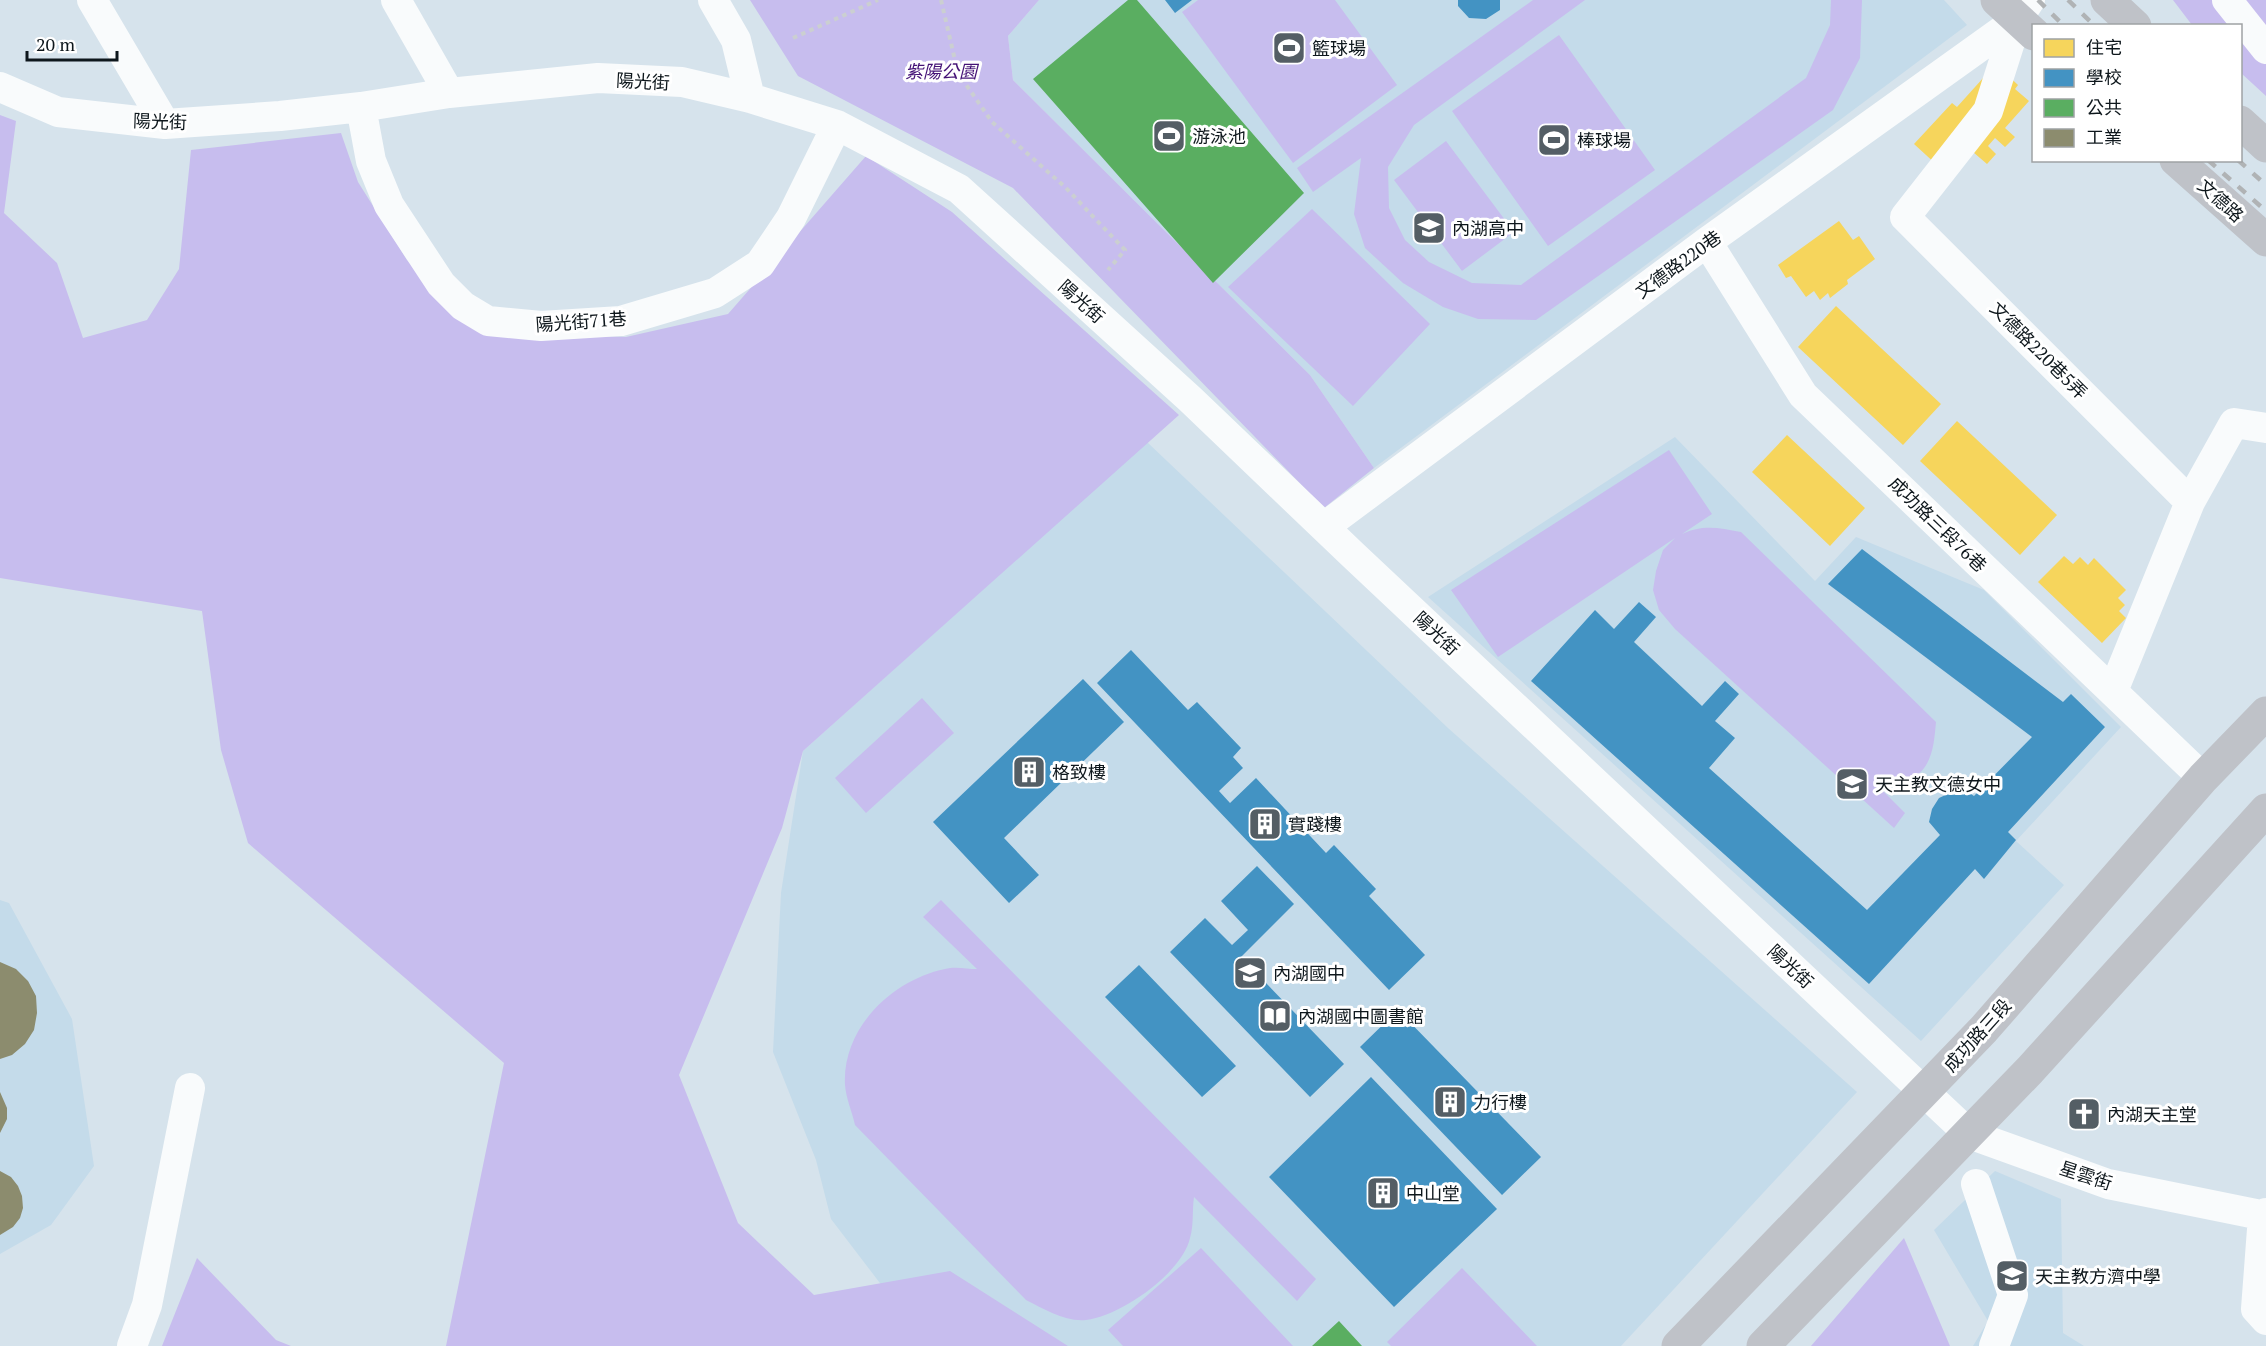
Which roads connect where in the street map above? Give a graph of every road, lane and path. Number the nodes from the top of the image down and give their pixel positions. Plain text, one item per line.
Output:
1 (92, 0) edge
2 (396, 0) edge
3 (713, 0) edge
4 (878, 0) edge
5 (941, 0) edge
6 (2107, 0) edge
7 (2227, 0) edge
8 (2019, 14) edge
9 (2132, 24) edge
10 (794, 38) dead end
11 (2266, 49) edge
12 (0, 87) edge
13 (449, 93) junction
14 (750, 98) junction
15 (361, 107) junction
16 (165, 124) junction
17 (2242, 124) edge
18 (837, 125) junction
19 (2266, 146) edge
20 (2178, 162) edge
21 (2266, 240) edge
22 (1707, 242) junction
23 (1108, 270) dead end
24 (2266, 428) edge
25 (2190, 502) junction
26 (1324, 527) junction
27 (2113, 691) junction
28 (2266, 713) edge
29 (2203, 778) junction
30 (2262, 822) edge
31 (190, 1089) dead end
32 (1924, 1093) junction
33 (1969, 1134) junction
34 (1976, 1184) dead end
35 (2265, 1215) edge
36 (2266, 1320) edge
37 (132, 1346) edge
38 (1678, 1346) edge
39 (1763, 1346) edge
40 (1994, 1346) edge

1 - 16 street
2 - 13 street
3 - 14 street
4 - 10 path
5 - 23 path
6 - 9 main road
7 - 11 street
8 - 22 street, 文德路220巷
8 - 25 street, 文德路220巷5弄
12 - 16 street, 陽光街
13 - 14 street, 陽光街
13 - 15 street, 陽光街
14 - 18 street, 陽光街
15 - 16 street, 陽光街
15 - 18 street, 陽光街71巷
17 - 19 main road
18 - 26 street, 陽光街
20 - 21 main road, 文德路
22 - 26 street, 文德路220巷
22 - 27 street, 成功路三段76巷
24 - 25 street
25 - 27 street
26 - 32 street, 陽光街
27 - 29 street, 成功路三段76巷
28 - 29 main road, 成功路三段
29 - 32 main road, 成功路三段
30 - 33 main road
31 - 37 street
32 - 33 street, 星雲街
32 - 38 main road, 成功路三段
33 - 35 street, 星雲街
33 - 39 main road
34 - 40 street
35 - 36 street

